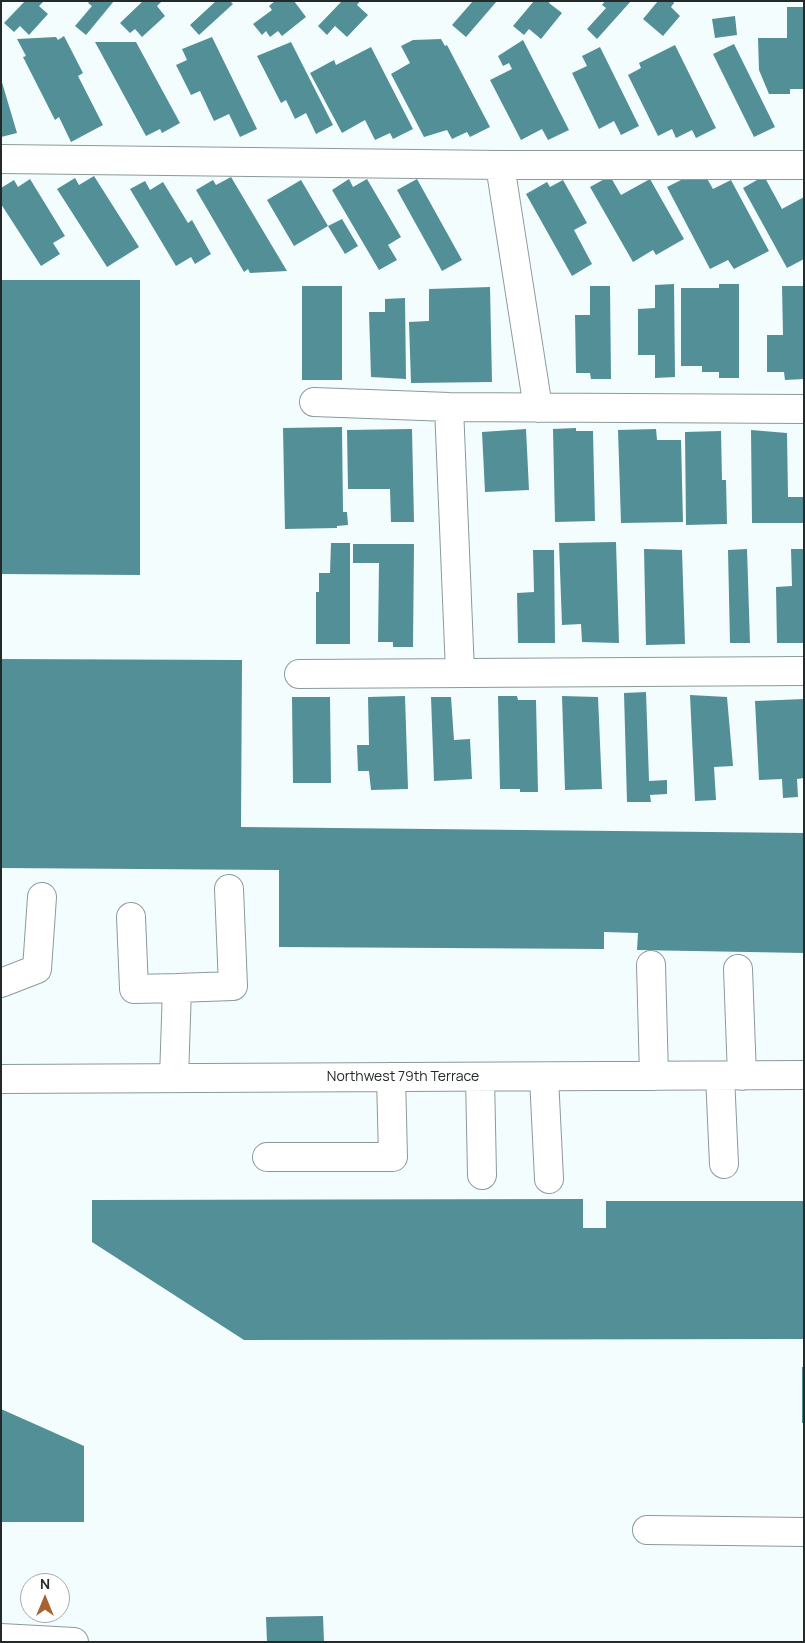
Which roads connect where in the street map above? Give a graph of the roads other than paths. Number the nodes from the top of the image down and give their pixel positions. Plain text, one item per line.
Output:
1 (1, 159) edge
2 (500, 165) junction
3 (804, 165) edge
4 (314, 402) dead end
5 (449, 408) junction
6 (538, 408) junction
7 (804, 408) edge
8 (804, 671) edge
9 (460, 672) junction
10 (299, 674) dead end
11 (229, 889) dead end
12 (42, 897) dead end
13 (131, 918) dead end
14 (651, 964) dead end
15 (738, 969) dead end
16 (1, 983) edge
17 (177, 988) junction
18 (654, 1076) junction
19 (731, 1076) junction
20 (804, 1076) edge
21 (391, 1077) junction
22 (480, 1077) junction
23 (544, 1077) junction
24 (174, 1078) junction
25 (1, 1079) edge
26 (267, 1157) dead end
27 (724, 1164) dead end
28 (482, 1175) dead end
29 (549, 1179) dead end
30 (647, 1530) dead end
31 (804, 1532) edge
32 (1, 1638) edge
33 (74, 1642) edge

1 - 2 street
2 - 3 street
2 - 6 street
4 - 5 street
5 - 6 street
5 - 9 street
6 - 7 street
8 - 9 street
9 - 10 street
11 - 17 street
12 - 16 street
13 - 17 street
14 - 18 street
15 - 19 street
17 - 24 street
18 - 19 street, Northwest 79th Terrace
18 - 23 street, Northwest 79th Terrace
19 - 20 street, Northwest 79th Terrace
19 - 27 street
21 - 22 street, Northwest 79th Terrace
21 - 24 street, Northwest 79th Terrace
21 - 26 street
22 - 23 street, Northwest 79th Terrace
22 - 28 street
23 - 29 street
24 - 25 street, Northwest 79th Terrace
30 - 31 street
32 - 33 street

